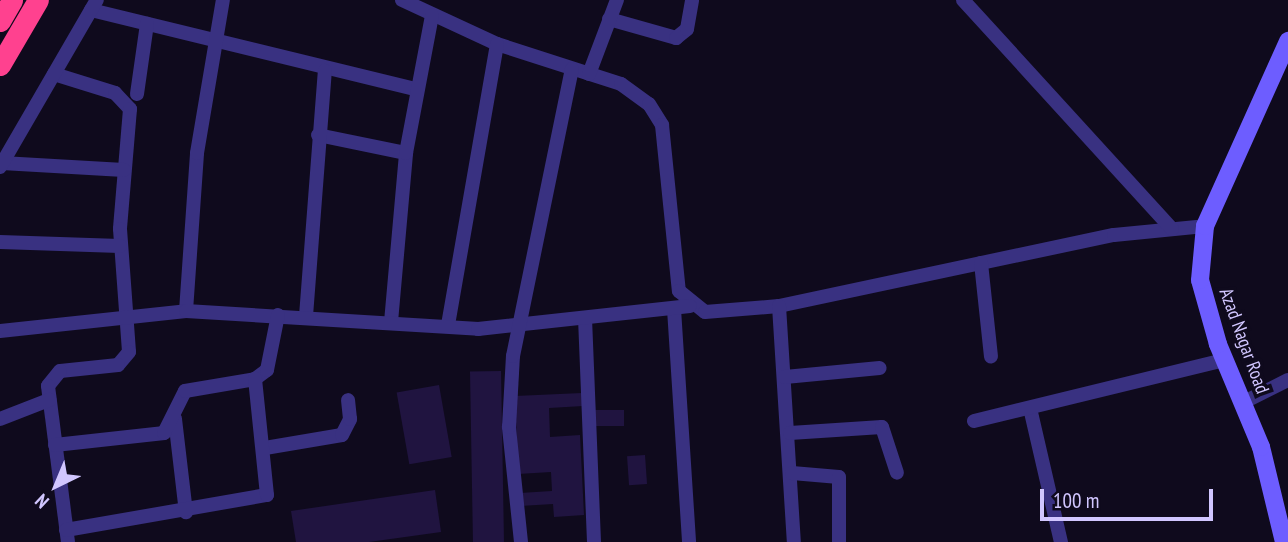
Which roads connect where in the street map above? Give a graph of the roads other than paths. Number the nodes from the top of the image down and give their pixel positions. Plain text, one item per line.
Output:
1 (12, 0) edge
2 (38, 0) edge
3 (223, 0) edge
4 (402, 0) edge
5 (617, 0) edge
6 (692, 0) edge
7 (963, 0) edge
8 (94, 5) edge
9 (432, 15) junction
10 (609, 19) junction
11 (0, 21) edge
12 (147, 24) junction
13 (1288, 41) edge
14 (217, 42) junction
15 (498, 44) junction
16 (0, 65) edge
17 (572, 69) junction
18 (325, 71) junction
19 (54, 75) junction
20 (589, 75) junction
21 (416, 89) junction
22 (137, 94) dead end
23 (318, 135) junction
24 (406, 153) junction
25 (1, 165) edge
26 (124, 170) junction
27 (1205, 226) junction
28 (1172, 229) junction
29 (0, 242) edge
30 (120, 246) junction
31 (981, 263) junction
32 (690, 306) junction
33 (779, 306) junction
34 (674, 309) junction
35 (186, 311) junction
36 (123, 315) junction
37 (278, 315) junction
38 (306, 316) junction
39 (585, 318) junction
40 (391, 322) junction
41 (448, 325) junction
42 (522, 325) junction
43 (0, 331) edge
44 (991, 356) dead end
45 (1225, 360) junction
46 (880, 368) dead end
47 (785, 377) junction
48 (255, 379) junction
49 (1288, 380) edge
50 (49, 400) junction
51 (348, 400) dead end
52 (1244, 402) junction
53 (1030, 408) junction
54 (0, 419) edge
55 (175, 419) junction
56 (974, 422) dead end
57 (790, 433) junction
58 (55, 445) junction
59 (265, 448) junction
60 (897, 472) dead end
61 (792, 473) junction
62 (186, 512) junction
63 (67, 536) edge
64 (521, 542) edge
65 (594, 542) edge
66 (689, 542) edge
67 (794, 542) edge
68 (839, 542) edge
69 (1061, 542) edge
70 (1284, 542) edge

1 - 11 highway
2 - 16 highway
3 - 14 street
4 - 9 street
5 - 10 street
6 - 10 street
7 - 28 street
8 - 12 street
8 - 19 street
9 - 15 street
9 - 21 street
10 - 20 street
12 - 14 street
12 - 22 street
13 - 27 street, Azad Nagar Road
14 - 18 street
14 - 35 street
15 - 17 street
15 - 41 street
17 - 20 street
17 - 42 street
18 - 21 street
18 - 23 street
19 - 25 street
19 - 26 street
20 - 32 street
21 - 24 street
23 - 24 street
23 - 38 street
24 - 40 street
25 - 26 street
26 - 30 street
27 - 28 street
27 - 45 street, Azad Nagar Road
28 - 31 street
29 - 30 street
30 - 36 street
31 - 33 street
31 - 44 street
32 - 33 street
32 - 34 street
33 - 47 street
34 - 39 street
34 - 66 street
35 - 36 street
35 - 37 street
36 - 43 street
36 - 50 street
37 - 38 street
37 - 48 street
38 - 40 street
39 - 42 street
39 - 65 street
40 - 41 street
41 - 42 street
42 - 64 street
45 - 52 street, Azad Nagar Road
45 - 53 street
46 - 47 street
47 - 57 street
48 - 55 street
48 - 59 street
49 - 52 street
50 - 54 street
50 - 58 street
51 - 59 street
52 - 70 street, Azad Nagar Road
53 - 56 street
53 - 69 street
55 - 58 street
55 - 62 street
57 - 60 street
57 - 61 street
58 - 63 street
59 - 62 street
61 - 67 street
61 - 68 street
62 - 63 street

